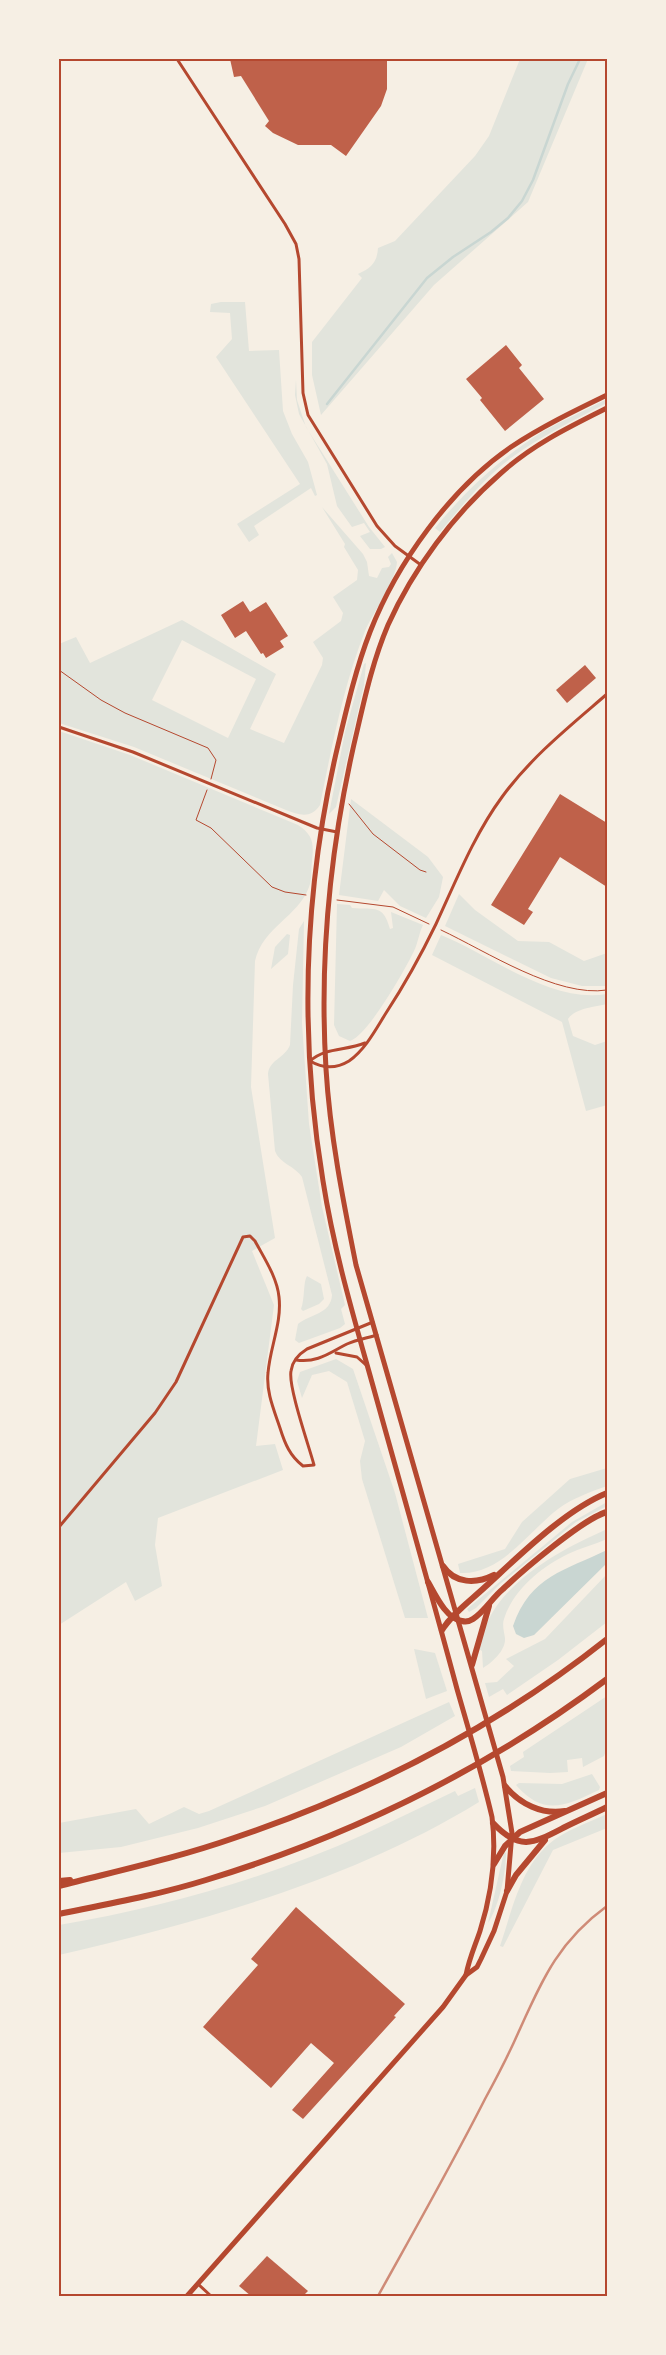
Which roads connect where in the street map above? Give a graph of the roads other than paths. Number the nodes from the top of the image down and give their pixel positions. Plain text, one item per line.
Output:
1 (177, 59) edge
2 (607, 395) edge
3 (607, 408) edge
4 (409, 558) junction
5 (422, 566) junction
6 (607, 694) edge
7 (59, 727) edge
8 (321, 829) junction
9 (337, 832) junction
10 (365, 1043) junction
11 (326, 1051) junction
12 (310, 1060) junction
13 (326, 1067) junction
14 (373, 1322) junction
15 (357, 1328) junction
16 (377, 1335) junction
17 (360, 1340) junction
18 (335, 1352) junction
19 (296, 1360) junction
20 (368, 1366) junction
21 (607, 1493) edge
22 (607, 1512) edge
23 (59, 1527) edge
24 (443, 1566) junction
25 (498, 1574) junction
26 (428, 1582) junction
27 (490, 1602) junction
28 (454, 1614) junction
29 (459, 1620) junction
30 (442, 1630) junction
31 (607, 1639) edge
32 (472, 1665) junction
33 (607, 1679) edge
34 (505, 1786) junction
35 (607, 1793) edge
36 (607, 1807) edge
37 (574, 1809) junction
38 (493, 1823) junction
39 (548, 1837) junction
40 (512, 1839) junction
41 (494, 1864) junction
42 (106, 1874) junction
43 (59, 1881) edge
44 (59, 1886) edge
45 (508, 1891) junction
46 (59, 1914) edge
47 (466, 1975) junction
48 (198, 2284) junction
49 (187, 2296) edge
50 (211, 2296) edge

1 - 4 street
2 - 4 main road
3 - 5 main road
4 - 5 street
4 - 8 main road
5 - 9 main road
6 - 10 street
7 - 8 street
8 - 9 street
8 - 12 main road
9 - 11 main road
10 - 11 street
10 - 13 street
11 - 12 street
11 - 13 main road
12 - 13 street
12 - 15 main road
13 - 14 main road
14 - 15 street
14 - 16 main road
15 - 17 main road
15 - 19 street
16 - 17 street
16 - 24 main road
17 - 18 street
17 - 20 main road
18 - 19 street
18 - 20 street
19 - 23 street
20 - 26 main road
21 - 25 highway
22 - 27 highway
24 - 25 highway
24 - 28 main road
25 - 28 highway
26 - 28 highway
26 - 30 main road
27 - 29 highway
27 - 32 highway
28 - 29 highway
28 - 30 highway
29 - 32 main road
30 - 38 main road
31 - 42 highway
32 - 34 main road
33 - 46 highway
34 - 37 highway
34 - 40 main road
35 - 37 highway
36 - 39 highway
37 - 40 highway
38 - 40 highway
38 - 41 main road
39 - 40 highway
39 - 45 highway
40 - 41 highway
40 - 45 main road
41 - 47 main road
42 - 43 highway
42 - 44 highway
45 - 47 main road
47 - 48 main road
48 - 49 main road
48 - 50 street

